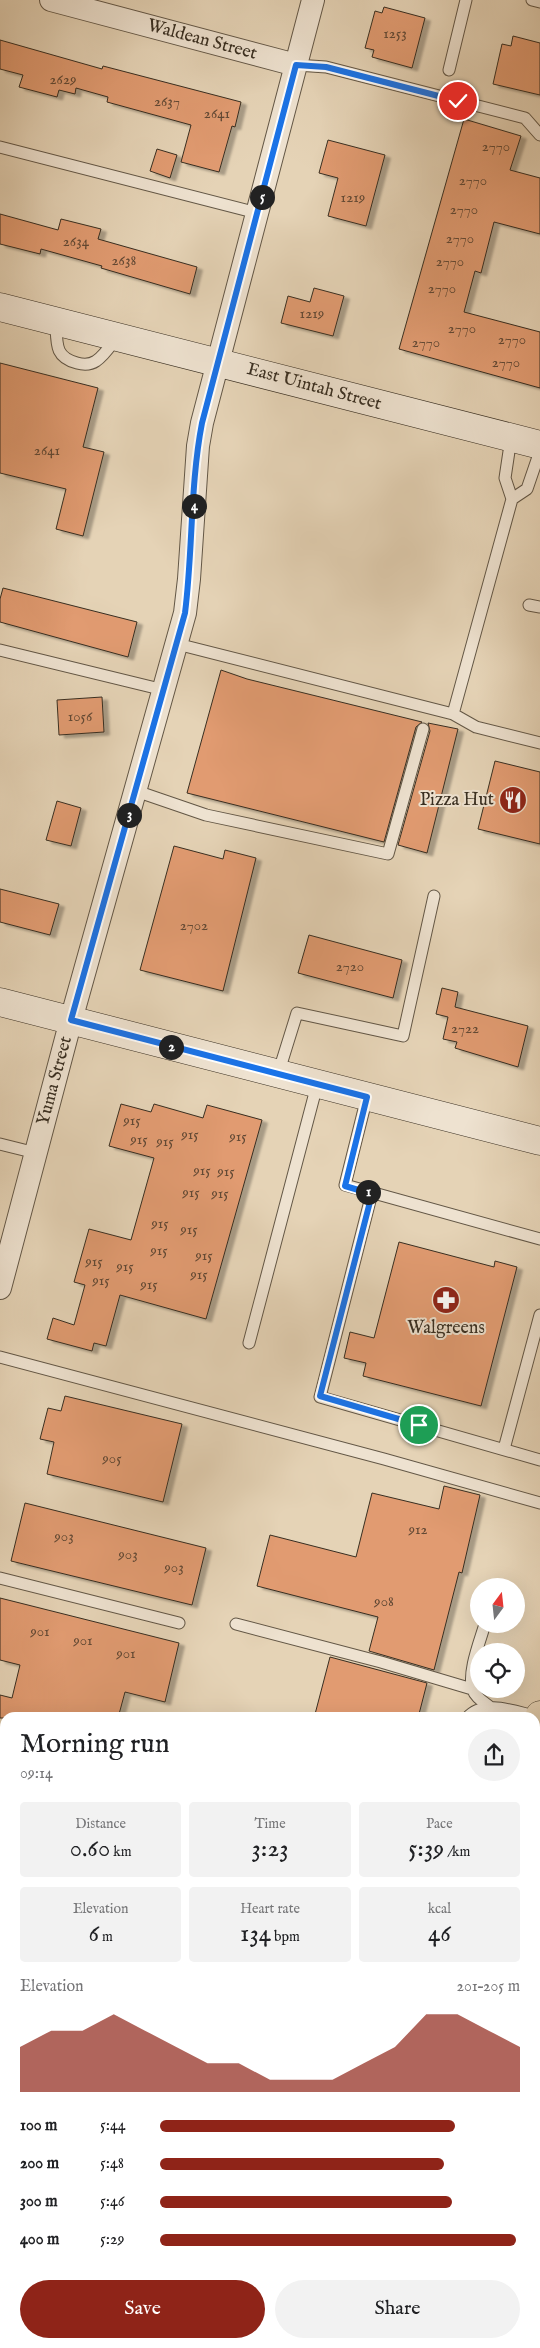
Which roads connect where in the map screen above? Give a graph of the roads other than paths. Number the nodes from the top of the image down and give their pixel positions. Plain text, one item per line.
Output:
1 (51, 0) edge
2 (313, 0) edge
3 (466, 0) edge
4 (532, 0) edge
5 (540, 2) edge
6 (296, 65) junction
7 (449, 70) dead end
8 (540, 135) edge
9 (0, 147) edge
10 (258, 213) junction
11 (0, 307) edge
12 (56, 321) junction
13 (118, 337) junction
14 (219, 362) junction
15 (512, 438) junction
16 (540, 445) edge
17 (540, 451) edge
18 (512, 499) junction
19 (177, 644) junction
20 (0, 650) edge
21 (164, 690) junction
22 (453, 714) junction
23 (422, 729) dead end
24 (540, 743) edge
25 (136, 791) junction
26 (434, 896) dead end
27 (0, 1002) edge
28 (71, 1020) junction
29 (277, 1075) junction
30 (317, 1085) junction
31 (367, 1097) junction
32 (540, 1141) edge
33 (0, 1144) edge
34 (36, 1153) junction
35 (372, 1194) junction
36 (540, 1240) edge
37 (1, 1281) edge
38 (540, 1315) edge
39 (249, 1343) dead end
40 (0, 1357) edge
41 (504, 1449) junction
42 (540, 1460) edge
43 (540, 1504) edge
44 (0, 1578) edge
45 (179, 1623) dead end
46 (236, 1624) dead end
47 (470, 1688) edge
48 (480, 1698) edge
49 (490, 1706) junction
50 (475, 1712) edge
51 (520, 1712) edge

1 - 6 street, Waldean Street
2 - 6 street, Yuma Street
3 - 7 lane
4 - 5 lane
6 - 8 lane
6 - 10 street, Yuma Street
9 - 10 lane
10 - 14 street, Yuma Street
11 - 12 main road, East Uintah Street
12 - 13 main road, East Uintah Street
12 - 13 lane
13 - 14 main road, East Uintah Street
14 - 15 main road, East Uintah Street
14 - 19 street, Yuma Street
15 - 16 main road, East Uintah Street
15 - 18 lane
17 - 18 lane
18 - 22 lane
19 - 21 street, Yuma Street
19 - 22 lane
20 - 21 lane
21 - 25 street, Yuma Street
22 - 24 lane
23 - 25 lane
25 - 28 street, Yuma Street
26 - 29 lane
27 - 28 main road
28 - 29 main road
28 - 34 street, Yuma Street
29 - 30 main road
30 - 31 main road
30 - 39 lane
31 - 32 main road
31 - 35 lane
33 - 34 lane
34 - 37 street, Yuma Street
35 - 36 lane
35 - 41 lane
38 - 41 lane
40 - 43 lane
41 - 42 lane
44 - 45 lane
46 - 47 lane
48 - 49 lane
49 - 50 lane
49 - 51 lane

